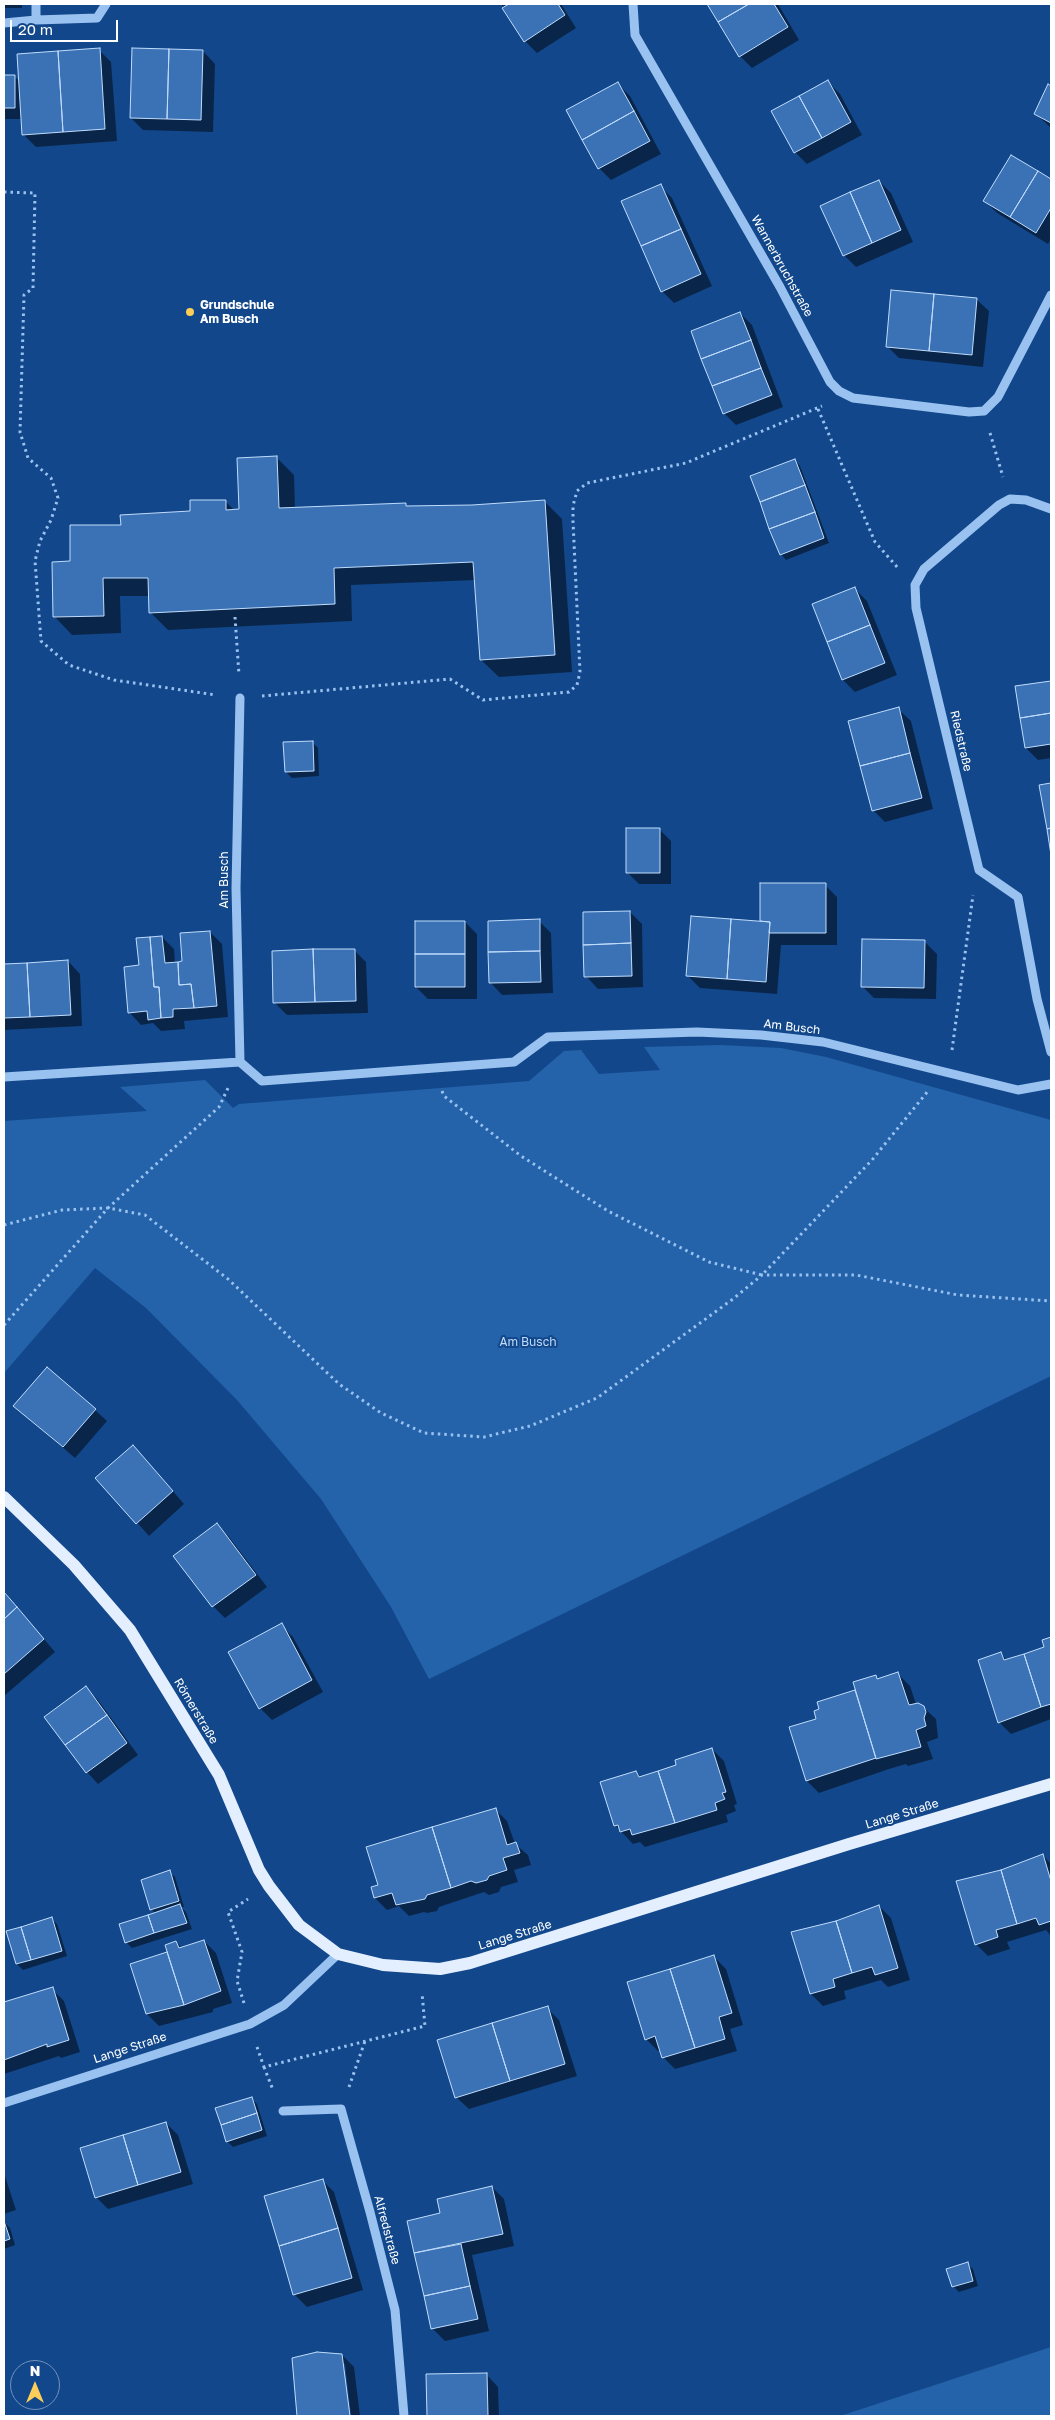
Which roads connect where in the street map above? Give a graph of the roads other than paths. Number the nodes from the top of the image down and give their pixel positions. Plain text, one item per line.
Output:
1 (36, 4) edge
2 (106, 4) edge
3 (633, 4) edge
4 (36, 20) junction
5 (4, 23) edge
6 (1051, 295) edge
7 (1051, 509) edge
8 (240, 698) road end
9 (1051, 1052) edge
10 (240, 1062) junction
11 (4, 1077) edge
12 (1051, 1084) edge
13 (4, 1497) edge
14 (1051, 1784) edge
15 (338, 1954) junction
16 (4, 2103) edge
17 (283, 2111) dead end
18 (404, 2416) edge

1 - 4 street
2 - 4 street
3 - 6 street, Wannerbruchstraße
4 - 5 street
7 - 9 street, Riedstraße
8 - 10 street, Am Busch
10 - 11 street
10 - 12 street, Am Busch
13 - 15 main road, Römerstraße
14 - 15 main road, Lange Straße
15 - 16 street, Lange Straße
17 - 18 street, Alfredstraße

